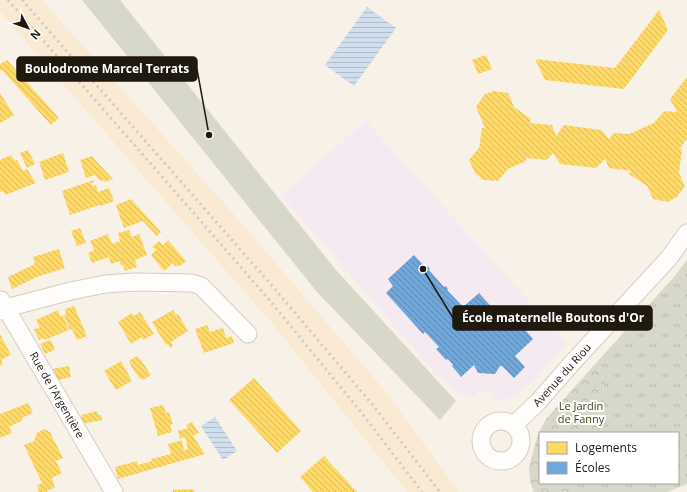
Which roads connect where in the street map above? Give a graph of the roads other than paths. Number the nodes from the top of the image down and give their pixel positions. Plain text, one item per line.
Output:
1 (687, 233) edge
2 (2, 306) edge
3 (248, 334) dead end
4 (514, 425) dead end
5 (114, 492) edge

1 - 4 street, Avenue du Riou
2 - 3 street
2 - 5 street, Rue de l'Argentière

